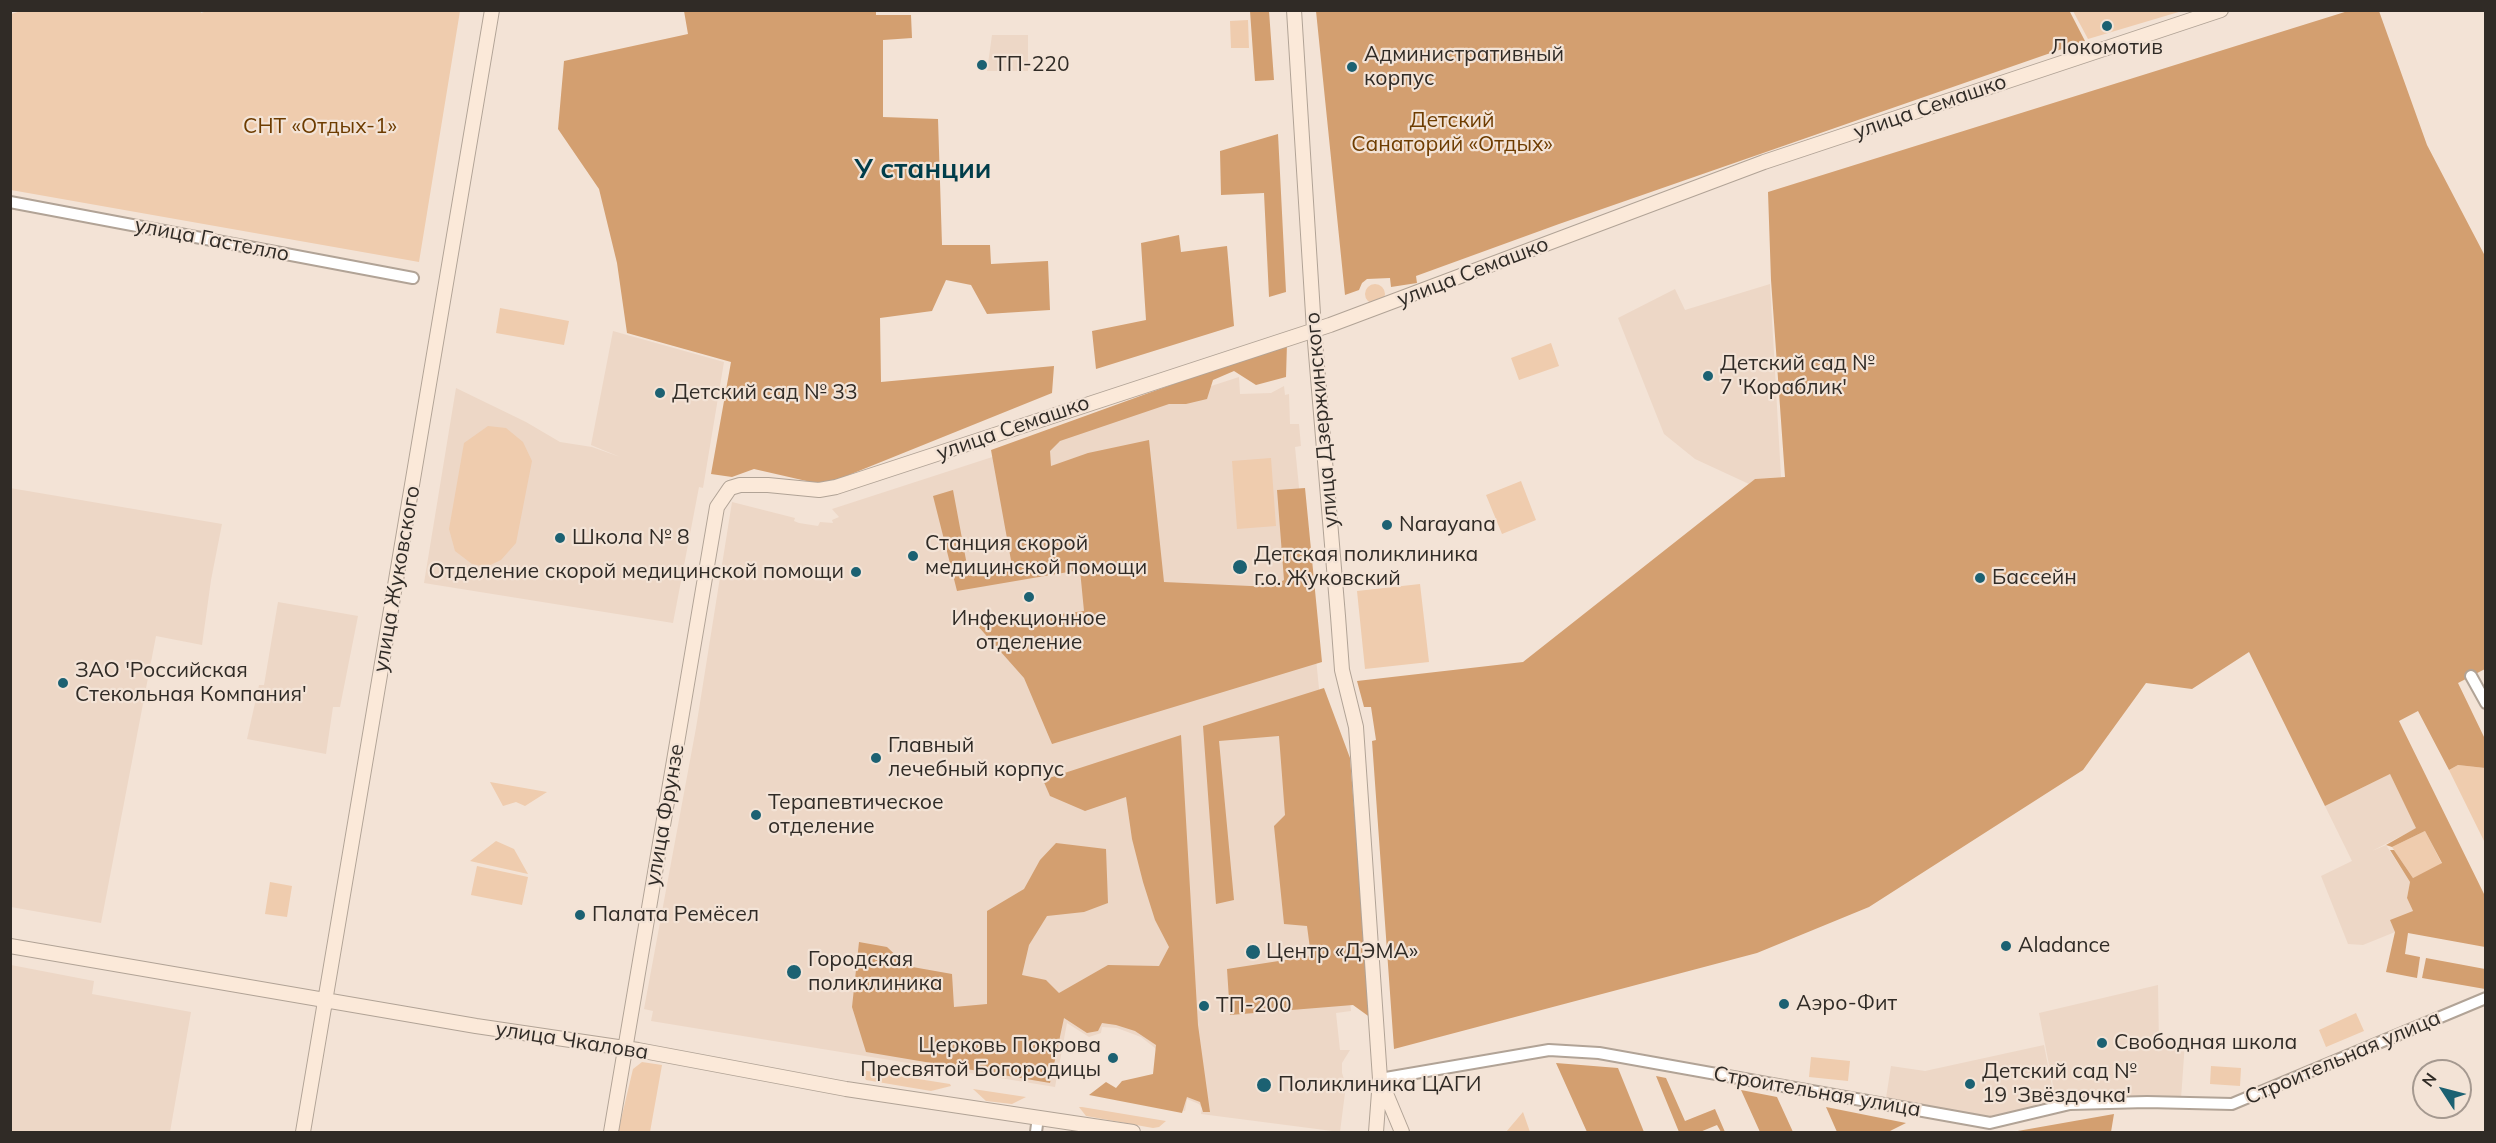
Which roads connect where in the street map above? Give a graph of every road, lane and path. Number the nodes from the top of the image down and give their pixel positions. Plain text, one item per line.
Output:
1 (492, 10) edge
2 (499, 10) edge
3 (1294, 10) edge
4 (2222, 10) edge
5 (491, 26) junction
6 (10, 202) edge
7 (413, 278) dead end
8 (1314, 330) junction
9 (721, 497) joint
10 (2471, 676) dead end
11 (2486, 703) edge
12 (10, 946) edge
13 (2486, 998) edge
14 (326, 1000) junction
15 (625, 1048) junction
16 (1380, 1079) junction
17 (1038, 1117) junction
18 (303, 1132) edge
19 (611, 1132) edge
20 (1036, 1132) edge
21 (1133, 1132) edge
22 (1376, 1132) edge
23 (1402, 1132) edge

1 - 5 street
2 - 5 street
3 - 8 street, улица Дзержинского
4 - 8 street, улица Семашко
5 - 14 street, улица Жуковского
6 - 7 street, улица Гастелло
8 - 9 street, улица Семашко
8 - 16 street, улица Дзержинского
9 - 15 street, улица Фрунзе
10 - 11 street
12 - 14 street, улица Чкалова
13 - 16 street, Строительная улица
14 - 15 street, улица Чкалова
14 - 18 street, улица Жуковского
15 - 17 street, улица Чкалова
15 - 19 street, улица Фрунзе
16 - 22 street, улица Дзержинского
16 - 23 street, улица Дзержинского
17 - 20 street
17 - 21 street, улица Чкалова

